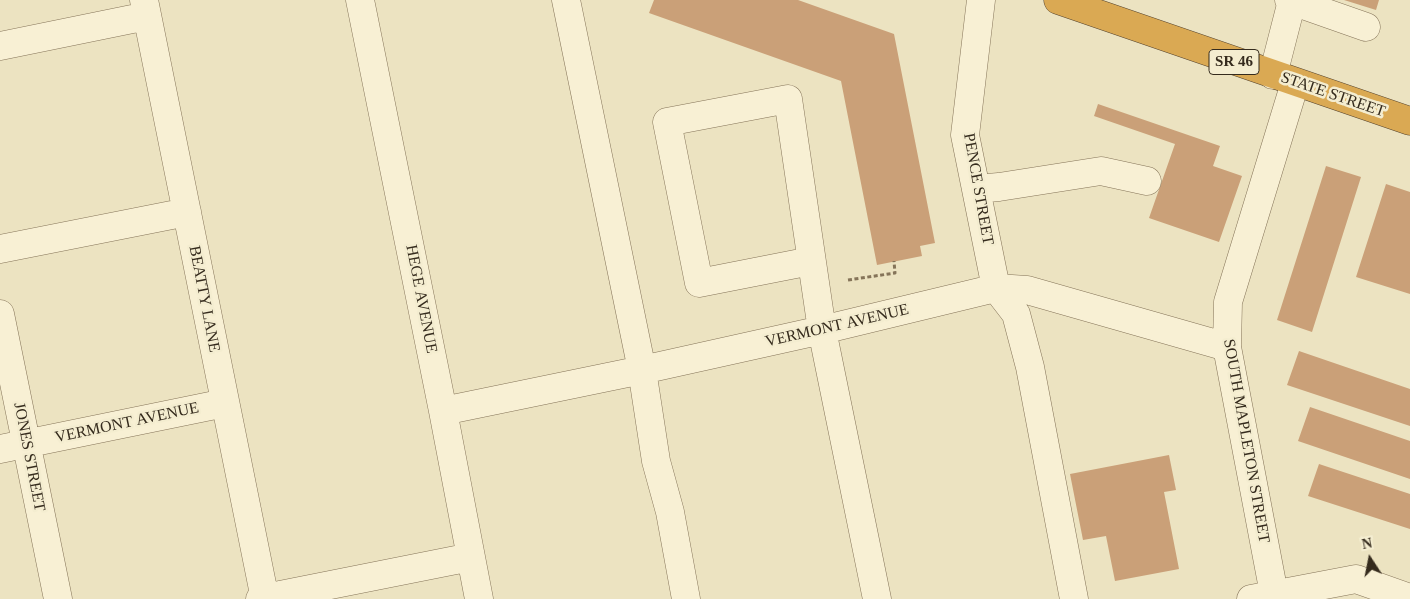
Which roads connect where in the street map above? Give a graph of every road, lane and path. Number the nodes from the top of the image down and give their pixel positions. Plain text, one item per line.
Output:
1 (360, 0) edge
2 (566, 0) edge
3 (981, 0) edge
4 (1058, 0) edge
5 (1290, 1) edge
6 (145, 8) edge
7 (1366, 27) dead end
8 (0, 46) edge
9 (1284, 79) junction
10 (1410, 121) edge
11 (1147, 181) dead end
12 (976, 189) junction
13 (187, 212) junction
14 (0, 249) edge
15 (812, 260) junction
16 (894, 261) dead end
17 (848, 280) dead end
18 (996, 288) junction
19 (0, 314) edge
20 (822, 330) junction
21 (1226, 347) junction
22 (642, 370) junction
23 (225, 403) junction
24 (443, 411) junction
25 (26, 444) junction
26 (0, 449) edge
27 (471, 557) junction
28 (1267, 597) edge
29 (1410, 598) edge
30 (58, 599) edge
31 (263, 599) edge
32 (479, 599) edge
33 (686, 599) edge
34 (877, 599) edge
35 (1074, 599) edge

1 - 24 street, HEGE AVENUE
2 - 22 street
3 - 12 street, PENCE STREET
4 - 9 highway, STATE STREET / SR 46
5 - 7 street
5 - 9 street, SOUTH MAPLETON STREET
6 - 8 street
6 - 13 street, BEATTY LANE
9 - 10 highway, STATE STREET / SR 46
9 - 21 street, SOUTH MAPLETON STREET
11 - 12 street
12 - 18 street, PENCE STREET
13 - 14 street
13 - 23 street, BEATTY LANE
15 - 15 street
15 - 20 street
16 - 17 path
18 - 20 street, VERMONT AVENUE
18 - 21 street, VERMONT AVENUE
18 - 35 street
19 - 25 street, JONES STREET
20 - 22 street, VERMONT AVENUE
20 - 34 street
21 - 28 street, SOUTH MAPLETON STREET
22 - 24 street, VERMONT AVENUE
22 - 33 street
23 - 25 street, VERMONT AVENUE
23 - 31 street, BEATTY LANE
24 - 27 street, HEGE AVENUE
25 - 26 street, VERMONT AVENUE
25 - 30 street, JONES STREET
27 - 31 street
27 - 32 street, HEGE AVENUE
28 - 29 street

